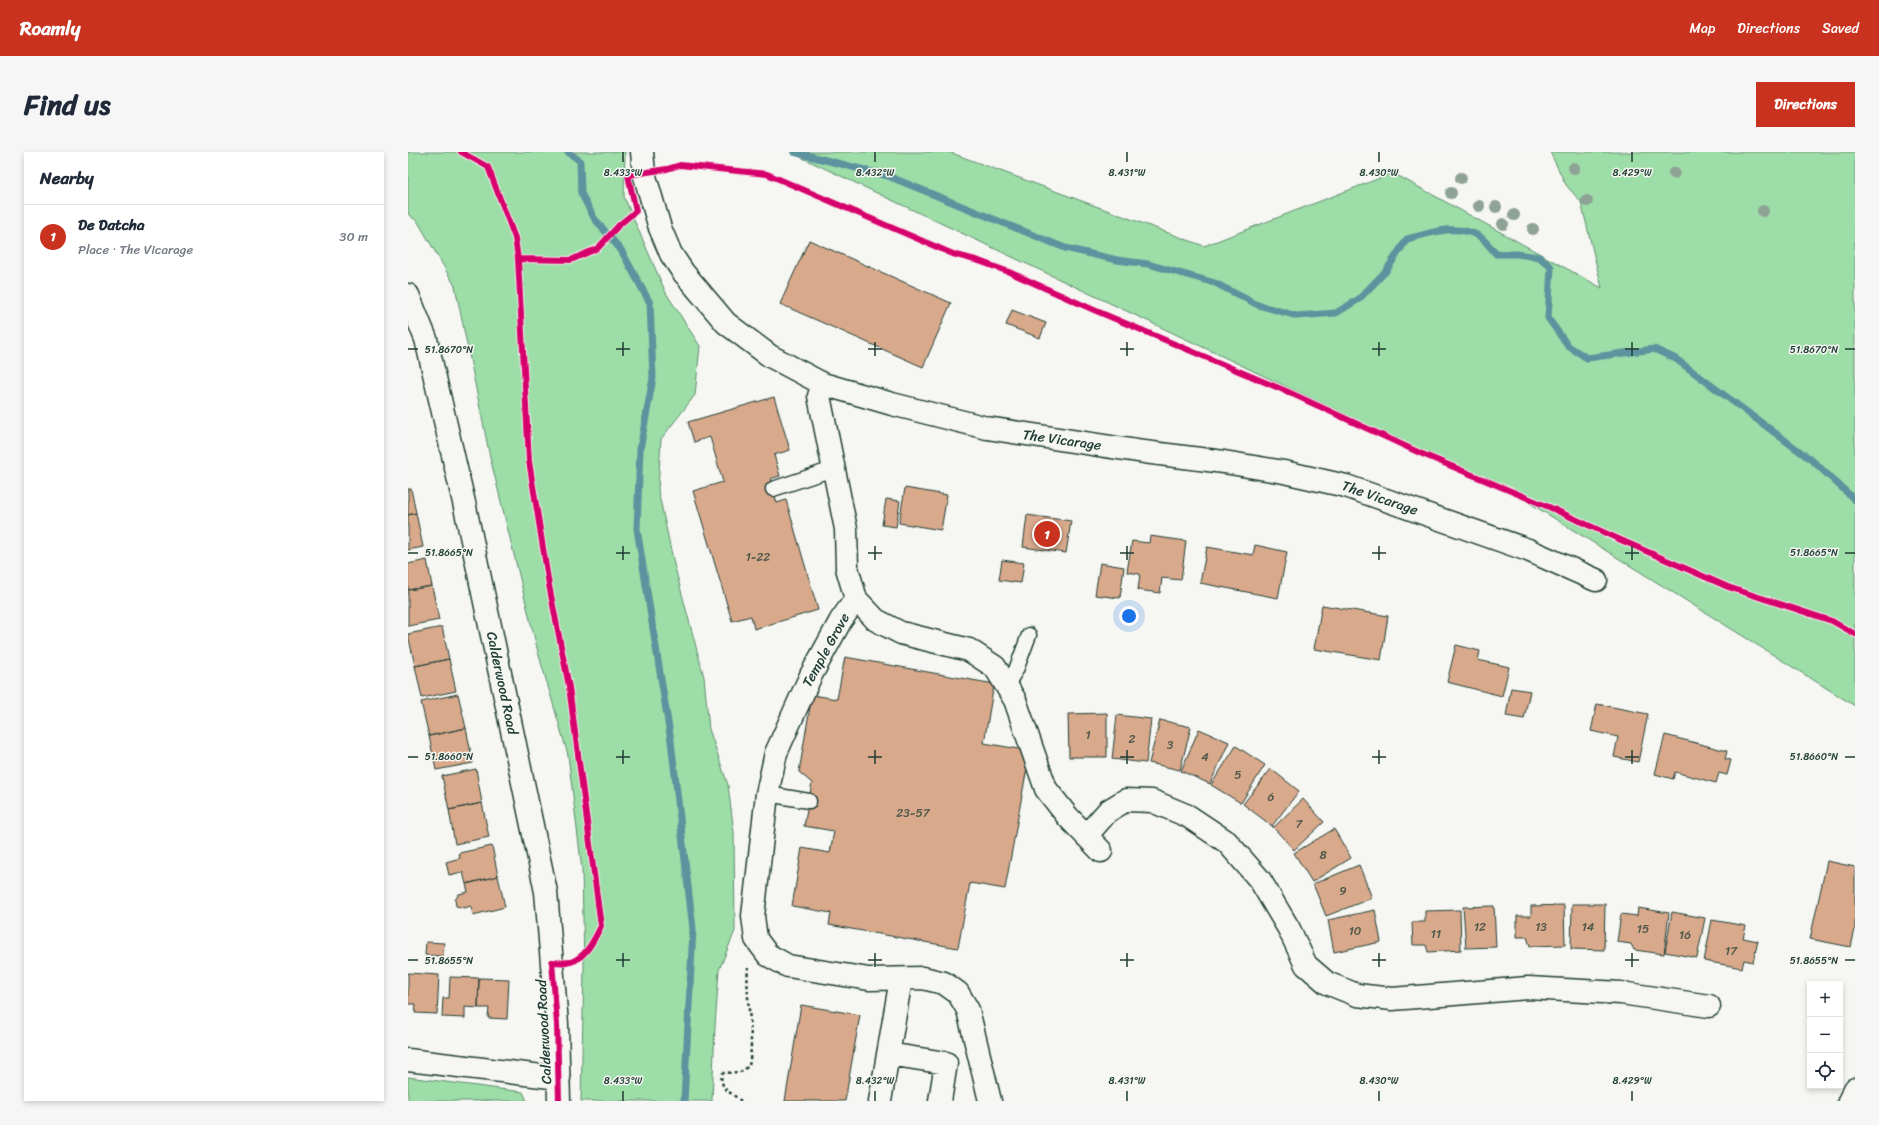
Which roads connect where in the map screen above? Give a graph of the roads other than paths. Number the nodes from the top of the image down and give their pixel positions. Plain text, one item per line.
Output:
1 (642, 152) edge
2 (408, 295) edge
3 (823, 384) junction
4 (833, 469) junction
5 (772, 489) dead end
6 (1596, 580) dead end
7 (856, 599) junction
8 (1029, 636) dead end
9 (1006, 686) junction
10 (767, 794) junction
11 (809, 801) dead end
12 (1086, 836) junction
13 (1101, 852) dead end
14 (901, 979) junction
15 (1709, 1006) dead end
16 (888, 1054) junction
17 (408, 1060) edge
18 (559, 1078) junction
19 (1855, 1088) edge
20 (559, 1101) edge
21 (880, 1101) edge
22 (940, 1101) edge
23 (990, 1101) edge
24 (1849, 1101) edge

1 - 3 street, The Vicarage
2 - 18 street, Calderwood Road
3 - 4 street, Temple Grove
3 - 6 street, The Vicarage
4 - 5 lane
4 - 7 street, Temple Grove
7 - 9 street
7 - 10 street, Temple Grove
8 - 9 lane
9 - 12 street
10 - 11 lane
10 - 14 street, Temple Grove
12 - 13 street
12 - 15 street
14 - 16 street
14 - 23 street, Temple Grove
16 - 21 street
16 - 22 street
17 - 18 street, Calderwood Road
18 - 20 street, Calderwood Road
19 - 24 street

